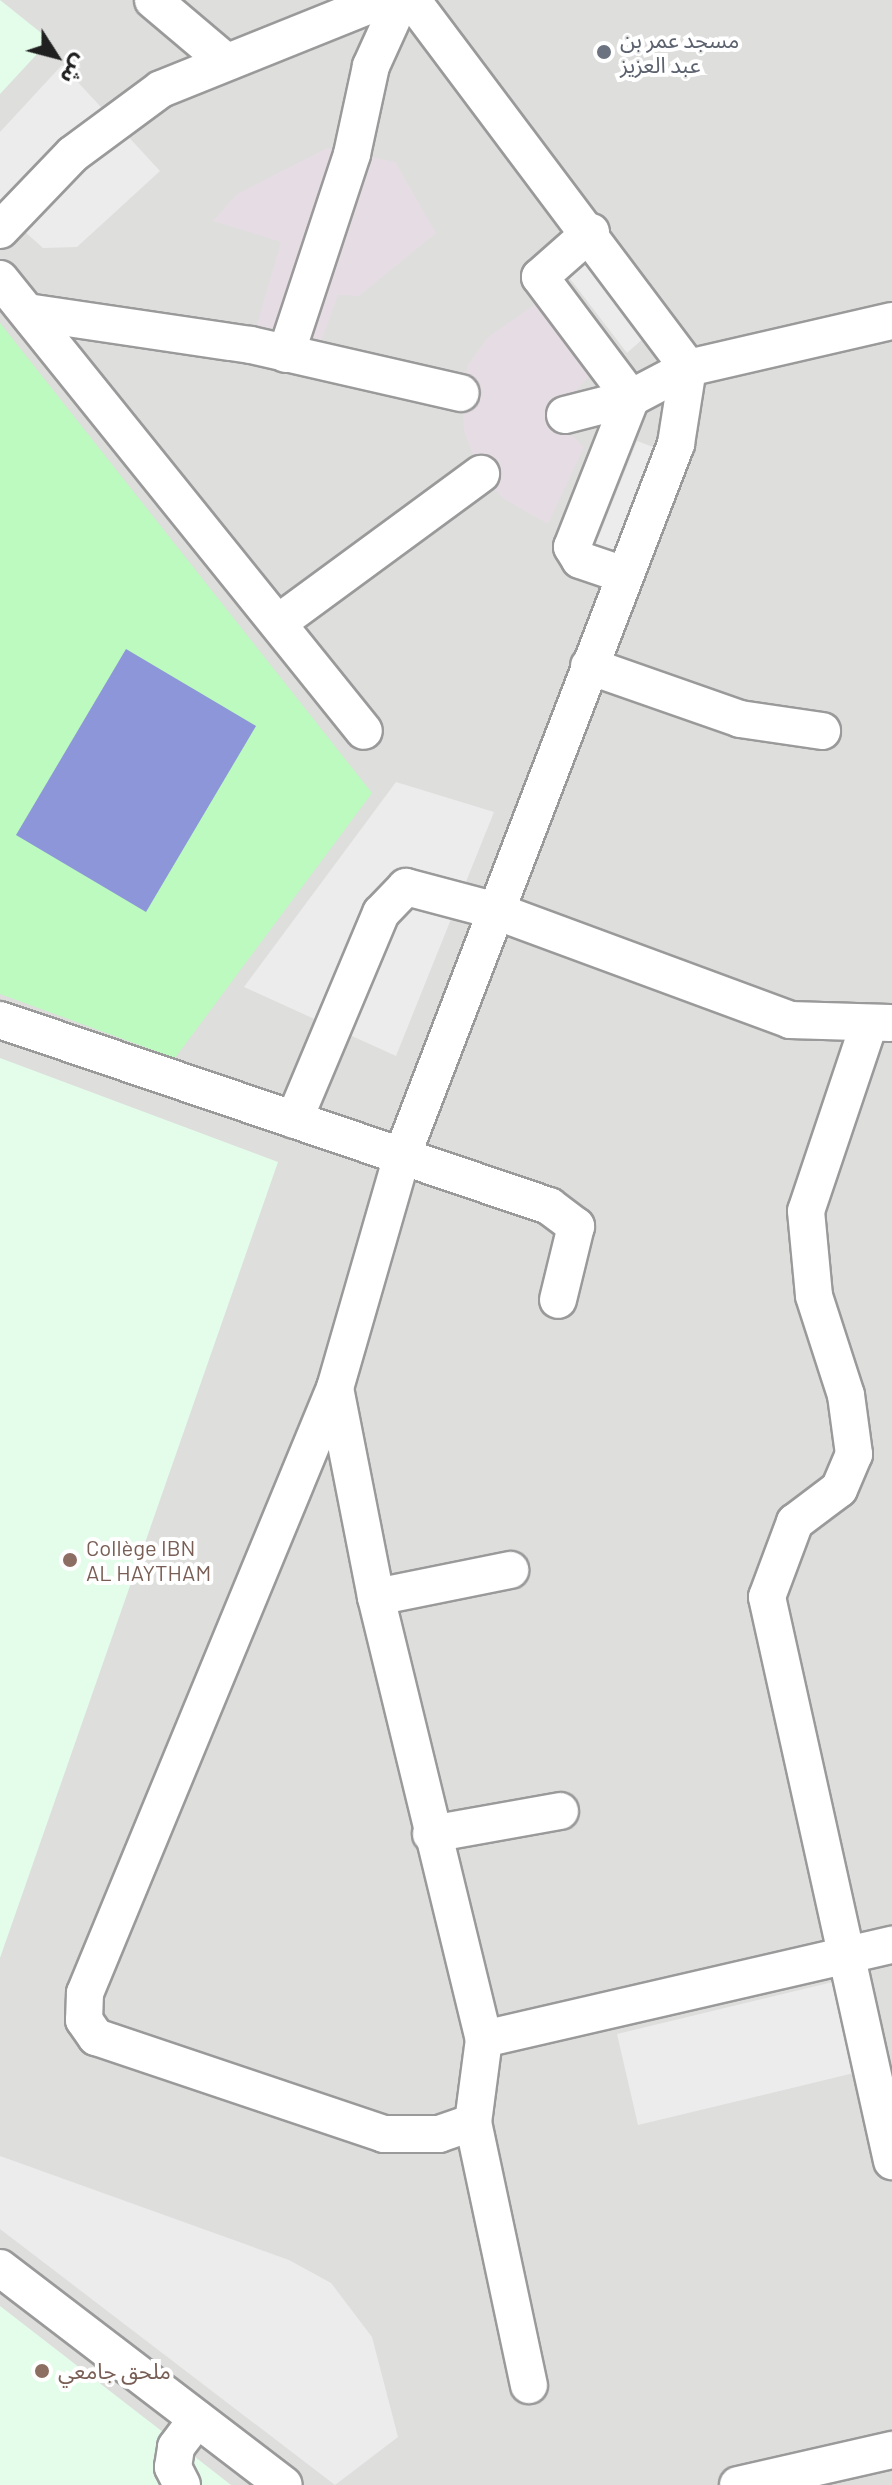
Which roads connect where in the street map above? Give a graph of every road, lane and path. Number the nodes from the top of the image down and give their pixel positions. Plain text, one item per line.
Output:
1 (153, 0) edge
2 (382, 0) edge
3 (401, 0) edge
4 (412, 0) edge
5 (224, 60) junction
6 (0, 230) edge
7 (591, 232) junction
8 (0, 279) edge
9 (34, 313) junction
10 (892, 321) edge
11 (286, 354) junction
12 (688, 368) junction
13 (461, 393) dead end
14 (631, 398) junction
15 (565, 415) dead end
16 (481, 474) dead end
17 (624, 575) junction
18 (278, 623) junction
19 (589, 666) junction
20 (364, 731) dead end
21 (822, 731) dead end
22 (493, 910) junction
23 (0, 1020) edge
24 (880, 1024) edge
25 (294, 1120) junction
26 (402, 1156) junction
27 (558, 1300) dead end
28 (335, 1388) junction
29 (510, 1570) dead end
30 (376, 1597) junction
31 (560, 1811) dead end
32 (431, 1834) junction
33 (892, 1945) edge
34 (850, 1954) junction
35 (484, 2039) junction
36 (473, 2122) junction
37 (892, 2161) edge
38 (0, 2268) edge
39 (529, 2385) dead end
40 (197, 2419) junction
41 (892, 2450) edge
42 (182, 2485) edge
43 (284, 2485) edge
44 (738, 2485) edge

1 - 5 street
2 - 5 street
3 - 11 street
4 - 7 street
5 - 6 street
7 - 12 street
7 - 14 street
8 - 9 street
9 - 11 street
9 - 18 street
10 - 12 street
11 - 13 street
12 - 14 street
12 - 17 street
14 - 15 street
14 - 17 street
16 - 18 street
17 - 19 street
18 - 20 street
19 - 21 street
19 - 22 street
22 - 24 street
22 - 25 street
22 - 26 street
23 - 25 street
24 - 34 street
25 - 26 street
26 - 27 street
26 - 28 street
28 - 30 street
28 - 36 street
29 - 30 street
30 - 32 street
31 - 32 street
32 - 35 street
33 - 34 street
34 - 35 street
34 - 37 street
35 - 36 street
36 - 39 street
38 - 40 street
40 - 42 street
40 - 43 street
41 - 44 street

